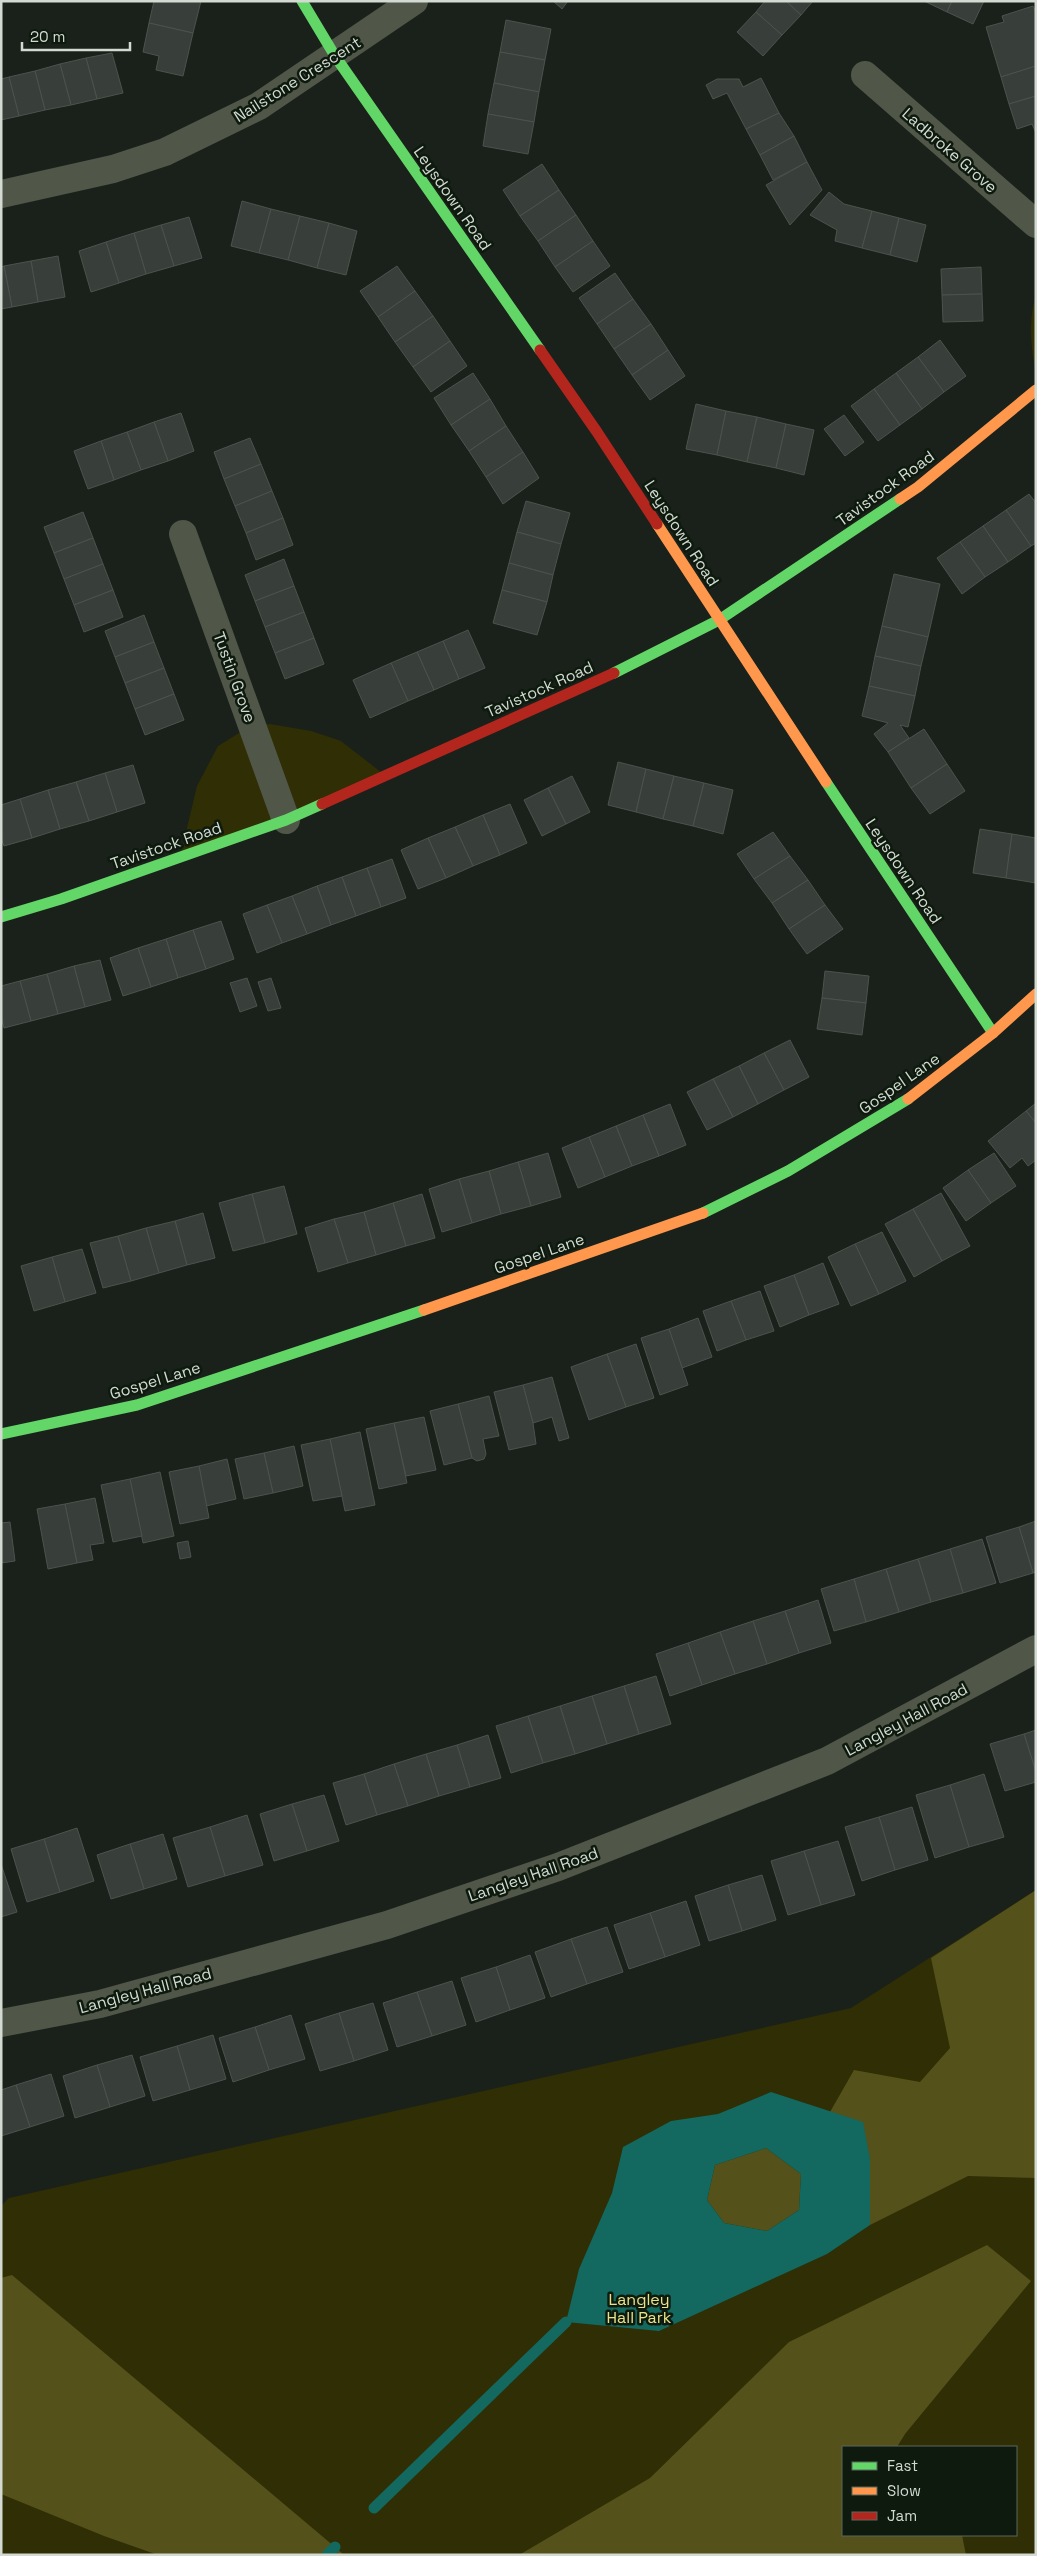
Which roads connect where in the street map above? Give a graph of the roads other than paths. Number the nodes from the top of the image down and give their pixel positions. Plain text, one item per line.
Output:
1 (302, 1) edge
2 (414, 1) edge
3 (335, 56) junction
4 (865, 75) dead end
5 (1, 194) edge
6 (1036, 224) edge
7 (1036, 390) edge
8 (183, 534) dead end
9 (719, 620) junction
10 (286, 820) junction
11 (1, 917) edge
12 (1036, 994) edge
13 (993, 1033) junction
14 (1, 1434) edge
15 (1036, 1649) edge
16 (1, 2024) edge

1 - 3 street, Leysdown Road
2 - 3 street, Nailstone Crescent
3 - 5 street, Nailstone Crescent
3 - 9 street, Leysdown Road
4 - 6 street, Ladbroke Grove
7 - 9 street, Tavistock Road
8 - 10 street, Tustin Grove
9 - 10 street, Tavistock Road
9 - 13 street, Leysdown Road
10 - 11 street, Tavistock Road
12 - 13 street, Gospel Lane
13 - 14 street, Gospel Lane
15 - 16 street, Langley Hall Road

